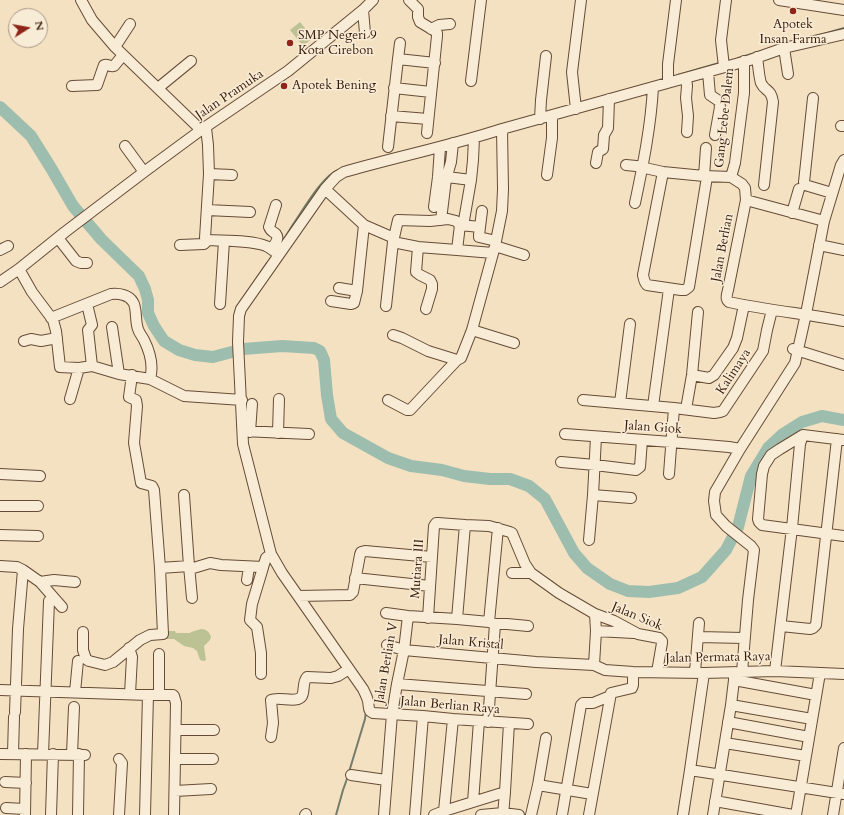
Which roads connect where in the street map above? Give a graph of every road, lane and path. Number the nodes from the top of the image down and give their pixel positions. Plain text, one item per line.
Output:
1 (81, 0) edge
2 (373, 0) edge
3 (409, 0) edge
4 (481, 0) edge
5 (581, 0) edge
6 (676, 0) edge
7 (726, 0) edge
8 (779, 0) edge
9 (363, 10) junction
10 (844, 10) edge
11 (130, 24) dead end
12 (450, 24) dead end
13 (431, 29) junction
14 (365, 33) dead end
15 (844, 34) edge
16 (400, 43) dead end
17 (115, 47) junction
18 (784, 48) junction
19 (123, 55) junction
20 (546, 56) dead end
21 (757, 57) junction
22 (398, 59) junction
23 (191, 61) dead end
24 (744, 61) junction
25 (435, 62) junction
26 (724, 67) junction
27 (708, 72) junction
28 (788, 74) dead end
29 (686, 78) junction
30 (472, 81) dead end
31 (668, 82) junction
32 (72, 86) dead end
33 (653, 87) junction
34 (158, 88) junction
35 (394, 88) junction
36 (431, 92) junction
37 (812, 98) dead end
38 (609, 99) junction
39 (576, 109) junction
40 (391, 116) junction
41 (552, 116) junction
42 (540, 119) junction
43 (428, 120) junction
44 (204, 129) junction
45 (502, 130) junction
46 (687, 132) dead end
47 (427, 133) dead end
48 (715, 135) dead end
49 (474, 138) junction
50 (453, 143) junction
51 (125, 146) dead end
52 (388, 147) dead end
53 (440, 147) junction
54 (706, 148) dead end
55 (844, 160) edge
56 (596, 163) dead end
57 (626, 165) dead end
58 (643, 167) junction
59 (144, 172) junction
60 (663, 172) junction
61 (209, 174) junction
62 (232, 175) dead end
63 (547, 175) dead end
64 (706, 176) junction
65 (447, 178) junction
66 (731, 178) junction
67 (471, 180) junction
68 (764, 185) dead end
69 (325, 189) junction
70 (799, 189) dead end
71 (837, 191) edge
72 (746, 200) junction
73 (635, 203) dead end
74 (276, 205) dead end
75 (434, 207) dead end
76 (207, 210) junction
77 (482, 211) dead end
78 (250, 212) dead end
79 (792, 213) junction
80 (441, 220) junction
81 (824, 221) junction
82 (364, 225) junction
83 (461, 226) junction
84 (480, 227) junction
85 (61, 235) junction
86 (207, 239) junction
87 (394, 240) junction
88 (224, 241) junction
89 (180, 245) dead end
90 (819, 245) junction
91 (418, 247) junction
92 (495, 247) junction
93 (457, 250) junction
94 (844, 250) edge
95 (275, 252) junction
96 (524, 255) dead end
97 (87, 263) dead end
98 (19, 269) junction
99 (0, 282) edge
100 (339, 288) dead end
101 (669, 289) junction
102 (357, 291) junction
103 (331, 301) dead end
104 (87, 304) junction
105 (220, 304) dead end
106 (744, 305) junction
107 (386, 306) dead end
108 (426, 309) dead end
109 (772, 310) junction
110 (698, 312) dead end
111 (803, 314) junction
112 (51, 318) junction
113 (844, 321) edge
114 (630, 324) dead end
115 (112, 327) dead end
116 (472, 330) junction
117 (393, 335) dead end
118 (57, 338) junction
119 (24, 341) dead end
120 (514, 343) dead end
121 (795, 349) junction
122 (457, 360) junction
123 (844, 365) edge
124 (92, 366) junction
125 (79, 368) junction
126 (119, 374) junction
127 (132, 375) junction
128 (692, 375) junction
129 (150, 379) junction
130 (70, 399) dead end
131 (279, 399) dead end
132 (239, 400) junction
133 (388, 400) dead end
134 (583, 400) dead end
135 (620, 403) junction
136 (252, 404) dead end
137 (653, 406) junction
138 (674, 408) junction
139 (686, 409) junction
140 (247, 431) junction
141 (278, 433) junction
142 (309, 434) dead end
143 (564, 434) dead end
144 (803, 436) junction
145 (596, 437) junction
146 (840, 439) edge
147 (642, 440) junction
148 (671, 442) junction
149 (738, 448) junction
150 (562, 462) dead end
151 (595, 465) junction
152 (0, 474) edge
153 (669, 474) dead end
154 (40, 476) dead end
155 (593, 494) junction
156 (184, 495) dead end
157 (631, 498) dead end
158 (0, 506) edge
159 (38, 506) dead end
160 (465, 525) junction
161 (498, 528) junction
162 (792, 528) junction
163 (826, 533) junction
164 (0, 535) edge
165 (38, 536) dead end
166 (844, 536) edge
167 (589, 540) dead end
168 (271, 554) junction
169 (432, 557) junction
170 (0, 566) edge
171 (190, 567) junction
172 (249, 567) junction
173 (263, 567) junction
174 (160, 568) junction
175 (23, 570) junction
176 (512, 573) dead end
177 (531, 573) junction
178 (355, 578) junction
179 (248, 580) dead end
180 (40, 582) junction
181 (75, 582) dead end
182 (430, 586) junction
183 (298, 596) junction
184 (192, 598) dead end
185 (49, 601) dead end
186 (62, 607) dead end
187 (386, 613) dead end
188 (595, 614) junction
189 (408, 616) junction
190 (428, 618) junction
191 (457, 619) junction
192 (492, 623) junction
193 (699, 623) dead end
194 (528, 626) dead end
195 (781, 626) junction
196 (596, 631) junction
197 (83, 632) dead end
198 (638, 634) junction
199 (698, 637) junction
200 (744, 638) junction
201 (387, 645) dead end
202 (130, 648) junction
203 (404, 650) junction
204 (159, 654) dead end
205 (493, 657) junction
206 (78, 660) dead end
207 (594, 665) junction
208 (347, 670) junction
209 (775, 671) junction
210 (634, 672) junction
211 (657, 672) junction
212 (700, 672) junction
213 (820, 673) junction
214 (261, 674) dead end
215 (844, 674) edge
216 (737, 675) junction
217 (397, 684) junction
218 (0, 690) edge
219 (16, 691) junction
220 (46, 691) junction
221 (75, 692) junction
222 (490, 692) junction
223 (130, 694) junction
224 (526, 694) dead end
225 (154, 695) junction
226 (816, 695) junction
227 (610, 696) junction
228 (731, 706) junction
229 (74, 707) dead end
230 (392, 714) junction
231 (423, 716) junction
232 (453, 719) junction
233 (812, 719) junction
234 (483, 722) junction
235 (728, 722) junction
236 (509, 723) junction
237 (528, 724) dead end
238 (176, 730) junction
239 (214, 730) dead end
240 (271, 737) dead end
241 (809, 737) junction
242 (546, 738) dead end
243 (725, 743) junction
244 (844, 748) edge
245 (0, 754) edge
246 (13, 754) junction
247 (26, 754) junction
248 (48, 754) junction
249 (79, 754) junction
250 (806, 756) junction
251 (119, 759) dead end
252 (176, 759) junction
253 (213, 759) dead end
254 (690, 770) junction
255 (351, 775) dead end
256 (720, 775) junction
257 (386, 780) junction
258 (6, 782) dead end
259 (26, 783) junction
260 (538, 785) junction
261 (801, 786) junction
262 (211, 789) dead end
263 (567, 790) junction
264 (175, 791) junction
265 (505, 792) junction
266 (840, 793) edge
267 (592, 794) junction
268 (473, 802) junction
269 (715, 802) junction
270 (6, 808) dead end
271 (444, 810) junction
272 (25, 812) edge
273 (503, 814) edge
274 (51, 815) edge
275 (78, 815) edge
276 (119, 815) edge
277 (145, 815) edge
278 (174, 815) edge
279 (384, 815) edge
280 (416, 815) edge
281 (434, 815) edge
282 (481, 815) edge
283 (519, 815) edge
284 (531, 815) edge
285 (562, 815) edge
286 (589, 815) edge
287 (682, 815) edge
288 (713, 815) edge
289 (793, 815) edge
290 (796, 815) edge
291 (833, 815) edge

1 - 17 street
2 - 9 street, Jalan Pramuka
3 - 13 street
4 - 30 street
5 - 39 street
6 - 31 street
7 - 26 street
8 - 10 street
9 - 14 street
9 - 44 street, Jalan Pramuka
11 - 17 street
12 - 13 street
13 - 25 street
15 - 18 street
16 - 22 street
17 - 19 street
18 - 21 street
18 - 28 street
19 - 32 street
19 - 34 street
20 - 42 street
21 - 24 street
21 - 68 street
22 - 25 street
22 - 35 street
23 - 34 street
24 - 26 street
24 - 66 street, Gang Lebe Dalem
25 - 36 street
26 - 27 street
27 - 29 street
27 - 48 street
29 - 31 street
29 - 46 street
31 - 33 street
33 - 38 street
33 - 58 street
34 - 44 street
35 - 36 street
35 - 40 street
36 - 43 street
37 - 71 street
38 - 39 street
38 - 56 street
39 - 41 street
40 - 43 street
40 - 52 street
41 - 42 street
41 - 63 street
42 - 45 street
43 - 47 street
44 - 59 street, Jalan Pramuka
44 - 61 street
45 - 49 street
45 - 92 street
49 - 50 street
49 - 67 street
50 - 53 street
50 - 65 street
51 - 59 street
53 - 69 street
53 - 75 street
54 - 64 street
55 - 71 street
57 - 58 street
58 - 60 street
58 - 73 street
59 - 85 street, Jalan Pramuka
60 - 64 street
60 - 101 street
61 - 62 street
61 - 76 street
64 - 66 street
64 - 101 street
65 - 67 street
65 - 80 street
66 - 72 street
67 - 83 street
69 - 82 street
69 - 95 street
70 - 79 street
71 - 81 street
72 - 79 street
72 - 106 street, Jalan Berlian
74 - 95 street
76 - 78 street
76 - 86 street
77 - 84 street
79 - 81 street
80 - 83 street
80 - 87 street
81 - 90 street
82 - 87 street
82 - 102 street
83 - 84 street
83 - 93 street
84 - 92 street
85 - 97 street
85 - 98 street, Jalan Pramuka
86 - 88 street
86 - 89 street
87 - 91 street
87 - 107 street
88 - 95 street
88 - 105 street
90 - 94 street
90 - 111 street
91 - 93 street
91 - 108 street
92 - 93 street
92 - 96 street
92 - 116 street
95 - 132 street
98 - 99 street, Jalan Pramuka
98 - 112 street
100 - 102 street
101 - 137 street
102 - 103 street
104 - 112 street
104 - 124 street
104 - 129 street
106 - 109 street
106 - 128 street
109 - 111 street
109 - 139 street, Kalimaya
110 - 128 street
111 - 113 street
111 - 121 street
112 - 118 street
114 - 135 street
115 - 126 street
116 - 120 street
116 - 122 street
117 - 122 street
118 - 119 street
118 - 125 street
121 - 123 street
121 - 149 street
122 - 133 street
124 - 125 street
124 - 126 street
125 - 130 street
126 - 127 street
127 - 129 street
127 - 174 street
128 - 139 street
129 - 132 street
131 - 141 street
132 - 140 street
134 - 135 street
135 - 137 street
136 - 140 street
137 - 138 street
138 - 139 street
138 - 148 street
140 - 141 street
140 - 168 street
141 - 142 street
143 - 145 street, Jalan Giok
144 - 146 street
144 - 162 street
144 - 162 street
145 - 147 street, Jalan Giok
145 - 151 street
146 - 163 street
147 - 148 street, Jalan Giok
147 - 151 street
148 - 149 street, Jalan Giok
148 - 153 street
149 - 200 street
150 - 151 street
151 - 155 street
152 - 154 street
155 - 157 street
155 - 167 street
156 - 171 street
158 - 159 street
160 - 161 street
160 - 169 street, Mutiara III
160 - 191 street
161 - 177 street
161 - 192 street
162 - 163 street
162 - 195 street
163 - 166 street
163 - 195 street
164 - 165 street
168 - 173 street
168 - 183 street
169 - 178 street
169 - 182 street, Mutiara III
170 - 175 street
171 - 172 street
171 - 174 street
171 - 184 street
172 - 173 street
172 - 179 street
173 - 214 street
174 - 202 street
175 - 180 street
175 - 219 street
176 - 177 street
177 - 188 street, Jalan Siok
178 - 182 street
178 - 183 street
180 - 181 street
180 - 186 street
182 - 190 street, Mutiara III
183 - 208 street
185 - 220 street
187 - 189 street
188 - 196 street
188 - 198 street, Jalan Siok
189 - 190 street
189 - 203 street, Jalan Berlian V
190 - 191 street
191 - 192 street
192 - 194 street
192 - 205 street
193 - 199 street
195 - 209 street
196 - 198 street
196 - 207 street
197 - 202 street
198 - 211 street, Jalan Siok
199 - 200 street
199 - 212 street
200 - 216 street
201 - 203 street, Jalan Kristal
202 - 223 street
203 - 205 street, Jalan Kristal
203 - 217 street, Jalan Berlian V
204 - 225 street
205 - 207 street, Jalan Kristal
205 - 222 street
206 - 221 street
207 - 210 street, Jalan Permata Raya
208 - 230 street, Jalan Berlian Raya
208 - 240 street
209 - 213 street, Jalan Permata Raya
209 - 216 street, Jalan Permata Raya
210 - 211 street, Jalan Permata Raya
210 - 227 street
211 - 212 street, Jalan Permata Raya
212 - 216 street, Jalan Permata Raya
212 - 254 street
213 - 215 street, Jalan Permata Raya
213 - 226 street
216 - 226 street
216 - 228 street
217 - 222 street
217 - 230 street, Jalan Berlian V
218 - 219 street
219 - 220 street
219 - 246 street
220 - 221 street
220 - 248 street
221 - 223 street
222 - 224 street
222 - 234 street
223 - 225 street
225 - 238 street
225 - 277 street
226 - 233 street
227 - 263 street
227 - 267 street
228 - 233 street
228 - 235 street
229 - 249 street
230 - 231 street, Jalan Berlian Raya
230 - 257 street, Jalan Berlian V
231 - 232 street, Jalan Berlian Raya
231 - 280 street
232 - 234 street, Jalan Berlian Raya
232 - 271 street
233 - 241 street
234 - 236 street, Jalan Berlian Raya
234 - 268 street
235 - 241 street
235 - 243 street
236 - 237 street, Jalan Berlian Raya
236 - 265 street
238 - 239 street
238 - 252 street
241 - 250 street
242 - 260 street
243 - 250 street
243 - 256 street
244 - 266 street
245 - 246 street
246 - 247 street
247 - 248 street
247 - 259 street
248 - 249 street
248 - 274 street
249 - 275 street
250 - 261 street
251 - 276 street
252 - 253 street
252 - 264 street
254 - 256 street
254 - 287 street
255 - 257 street
256 - 261 street
256 - 269 street
257 - 279 street, Jalan Berlian V
258 - 259 street
259 - 272 street
260 - 263 street
260 - 284 street
261 - 266 street
261 - 290 street
262 - 264 street
263 - 267 street
263 - 285 street
264 - 278 street
265 - 268 street
265 - 273 street
266 - 291 street
267 - 286 street
268 - 271 street
269 - 288 street
269 - 289 street
270 - 272 street
271 - 281 street
273 - 282 street
273 - 283 street

